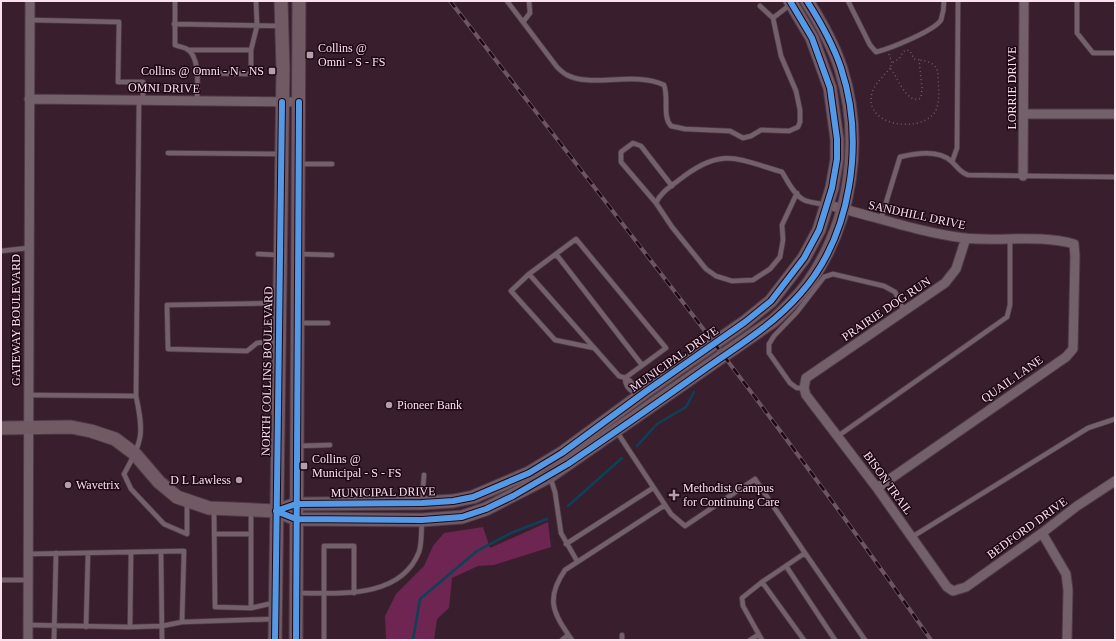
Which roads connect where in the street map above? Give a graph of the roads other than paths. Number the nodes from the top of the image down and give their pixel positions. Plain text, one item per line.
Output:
1 (30, 1) edge
2 (175, 1) edge
3 (256, 1) edge
4 (281, 1) edge
5 (299, 1) edge
6 (507, 1) edge
7 (529, 1) edge
8 (807, 1) edge
9 (848, 1) edge
10 (944, 1) edge
11 (958, 1) edge
12 (1024, 1) edge
13 (1076, 1) edge
14 (793, 2) edge
15 (760, 6) dead end
16 (773, 18) junction
17 (30, 20) junction
18 (523, 22) junction
19 (174, 24) junction
20 (258, 26) junction
21 (283, 26) junction
22 (188, 50) junction
23 (251, 50) junction
24 (1115, 53) edge
25 (198, 73) junction
26 (29, 99) junction
27 (141, 100) junction
28 (197, 101) junction
29 (282, 102) junction
30 (299, 102) junction
31 (1024, 114) junction
32 (1115, 114) edge
33 (168, 153) dead end
34 (282, 154) junction
35 (952, 162) junction
36 (298, 164) junction
37 (332, 164) dead end
38 (1023, 176) junction
39 (1115, 177) edge
40 (672, 186) junction
41 (797, 193) junction
42 (281, 199) junction
43 (656, 203) junction
44 (828, 205) junction
45 (844, 209) junction
46 (881, 221) junction
47 (966, 238) junction
48 (1010, 240) junction
49 (1074, 244) joint
50 (28, 248) junction
51 (1, 251) edge
52 (258, 254) dead end
53 (298, 254) junction
54 (556, 254) junction
55 (280, 255) junction
56 (332, 255) dead end
57 (280, 271) junction
58 (528, 274) junction
59 (279, 303) junction
60 (904, 311) junction
61 (297, 323) junction
62 (328, 324) dead end
63 (279, 341) junction
64 (594, 348) junction
65 (642, 365) junction
66 (625, 378) junction
67 (804, 388) junction
68 (28, 395) junction
69 (636, 395) junction
70 (136, 396) junction
71 (647, 410) junction
72 (607, 419) junction
73 (1115, 419) edge
74 (1, 428) edge
75 (28, 428) junction
76 (616, 431) junction
77 (838, 436) junction
78 (330, 445) dead end
79 (296, 446) junction
80 (135, 454) junction
81 (547, 470) junction
82 (424, 475) dead end
83 (1115, 481) edge
84 (653, 488) junction
85 (877, 488) junction
86 (187, 501) junction
87 (422, 503) junction
88 (296, 504) junction
89 (665, 505) junction
90 (214, 509) junction
91 (251, 510) junction
92 (276, 511) junction
93 (296, 518) junction
94 (422, 520) junction
95 (214, 534) junction
96 (251, 534) junction
97 (1042, 534) junction
98 (912, 537) junction
99 (566, 544) junction
100 (131, 552) junction
101 (161, 552) junction
102 (56, 553) junction
103 (88, 553) junction
104 (805, 553) junction
105 (28, 554) junction
106 (577, 561) junction
107 (786, 566) junction
108 (1, 580) edge
109 (28, 580) junction
110 (762, 582) junction
111 (953, 591) joint
112 (296, 593) junction
113 (324, 593) junction
114 (354, 593) junction
115 (275, 603) junction
116 (251, 608) junction
117 (275, 619) junction
118 (182, 622) junction
119 (28, 626) junction
120 (54, 626) junction
121 (162, 626) junction
122 (86, 627) junction
123 (130, 627) junction
124 (568, 635) junction
125 (758, 635) junction
126 (28, 640) edge
127 (54, 640) edge
128 (162, 640) edge
129 (275, 640) edge
130 (296, 640) edge
131 (324, 640) edge
132 (562, 640) edge
133 (572, 640) edge
134 (750, 640) edge
135 (762, 640) edge
136 (804, 640) edge
137 (835, 640) edge
138 (865, 640) edge
139 (1067, 640) edge

1 - 17 street, GATEWAY BOULEVARD
2 - 19 lane
3 - 20 lane
4 - 21 street, NORTH COLLINS BOULEVARD
5 - 30 street
6 - 18 lane
7 - 18 lane
8 - 45 street, MUNICIPAL DRIVE
9 - 10 lane
11 - 35 lane
12 - 31 street, LORRIE DRIVE
13 - 24 lane
14 - 16 lane
14 - 44 street, MUNICIPAL DRIVE
15 - 16 lane
16 - 18 lane
17 - 26 street, GATEWAY BOULEVARD
17 - 27 lane
19 - 20 lane
19 - 22 lane
20 - 21 lane
20 - 23 lane
21 - 29 street, NORTH COLLINS BOULEVARD
22 - 23 lane
22 - 25 lane
23 - 25 lane
25 - 28 lane
26 - 27 street, OMNI DRIVE
26 - 50 street, GATEWAY BOULEVARD
27 - 28 street, OMNI DRIVE
27 - 70 lane
28 - 29 street, OMNI DRIVE
29 - 30 street, OMNI DRIVE
29 - 34 street, NORTH COLLINS BOULEVARD
30 - 36 street
31 - 32 street
31 - 38 street, LORRIE DRIVE
33 - 34 lane
34 - 42 street, NORTH COLLINS BOULEVARD
35 - 38 lane
35 - 46 lane
36 - 37 lane
36 - 53 street
38 - 39 lane
40 - 41 lane
40 - 43 lane
40 - 43 lane
41 - 43 lane
41 - 44 lane
42 - 53 street
42 - 55 street, NORTH COLLINS BOULEVARD
44 - 45 street, SANDHILL DRIVE
44 - 69 street, MUNICIPAL DRIVE
45 - 46 street, SANDHILL DRIVE
45 - 71 street, MUNICIPAL DRIVE
46 - 47 street, SANDHILL DRIVE
47 - 48 street, SANDHILL DRIVE
47 - 60 street, PRAIRIE DOG RUN
48 - 49 street, SANDHILL DRIVE
48 - 77 lane
49 - 85 street, QUAIL LANE
50 - 51 lane
50 - 68 street, GATEWAY BOULEVARD
52 - 55 lane
53 - 56 lane
53 - 57 street
53 - 61 street
54 - 58 lane
54 - 65 lane
54 - 65 lane
55 - 57 street, NORTH COLLINS BOULEVARD
57 - 59 street, NORTH COLLINS BOULEVARD
58 - 64 lane
58 - 64 lane
59 - 63 street, NORTH COLLINS BOULEVARD
59 - 63 lane
60 - 67 street, PRAIRIE DOG RUN
60 - 67 lane
61 - 62 lane
61 - 79 street
63 - 92 street, NORTH COLLINS BOULEVARD
64 - 66 lane
65 - 66 lane
66 - 69 lane
67 - 77 street, BISON TRAIL
68 - 70 lane
68 - 75 street, GATEWAY BOULEVARD
69 - 71 street
69 - 72 street, MUNICIPAL DRIVE
70 - 80 lane
71 - 76 street, MUNICIPAL DRIVE
72 - 76 lane
72 - 81 street, MUNICIPAL DRIVE
73 - 98 lane
74 - 75 street, MUNICIPAL DRIVE
75 - 80 street, MUNICIPAL DRIVE
75 - 105 street, GATEWAY BOULEVARD
76 - 81 street, MUNICIPAL DRIVE
76 - 84 lane
77 - 85 street, BISON TRAIL
78 - 79 lane
79 - 88 street
80 - 86 street, MUNICIPAL DRIVE
80 - 86 lane
81 - 87 street, MUNICIPAL DRIVE
81 - 94 street, MUNICIPAL DRIVE
81 - 99 lane
82 - 87 lane
83 - 97 street, BEDFORD DRIVE
84 - 89 lane
84 - 99 lane
85 - 98 street, BISON TRAIL
86 - 90 street, MUNICIPAL DRIVE
87 - 88 street, MUNICIPAL DRIVE
87 - 94 street
88 - 92 street, MUNICIPAL DRIVE
88 - 93 street
89 - 104 lane
89 - 106 lane
90 - 91 street, MUNICIPAL DRIVE
90 - 95 lane
91 - 92 street, MUNICIPAL DRIVE
91 - 96 lane
92 - 93 street, MUNICIPAL DRIVE
92 - 115 street, NORTH COLLINS BOULEVARD
93 - 94 street, MUNICIPAL DRIVE
93 - 112 street
94 - 114 lane
95 - 96 lane
95 - 116 lane
96 - 116 lane
97 - 111 street, BEDFORD DRIVE
97 - 139 street
98 - 111 street, BISON TRAIL
99 - 106 lane
100 - 101 lane
100 - 103 lane
100 - 123 lane
101 - 118 lane
101 - 121 lane
102 - 103 lane
102 - 105 lane
102 - 120 lane
103 - 122 lane
104 - 107 lane
104 - 138 lane
105 - 109 street, GATEWAY BOULEVARD
106 - 124 lane
107 - 110 lane
107 - 137 lane
108 - 109 lane
109 - 119 street, GATEWAY BOULEVARD
110 - 125 lane
110 - 136 lane
112 - 113 lane
112 - 130 street
113 - 114 lane
113 - 114 lane
113 - 131 lane
115 - 116 lane
115 - 117 street, NORTH COLLINS BOULEVARD
117 - 118 lane
117 - 129 street, NORTH COLLINS BOULEVARD
118 - 121 lane
119 - 120 lane
119 - 126 street, GATEWAY BOULEVARD
120 - 122 lane
120 - 127 lane
121 - 123 lane
121 - 128 lane
122 - 123 lane
124 - 132 lane
124 - 133 lane
125 - 134 lane
125 - 135 lane

